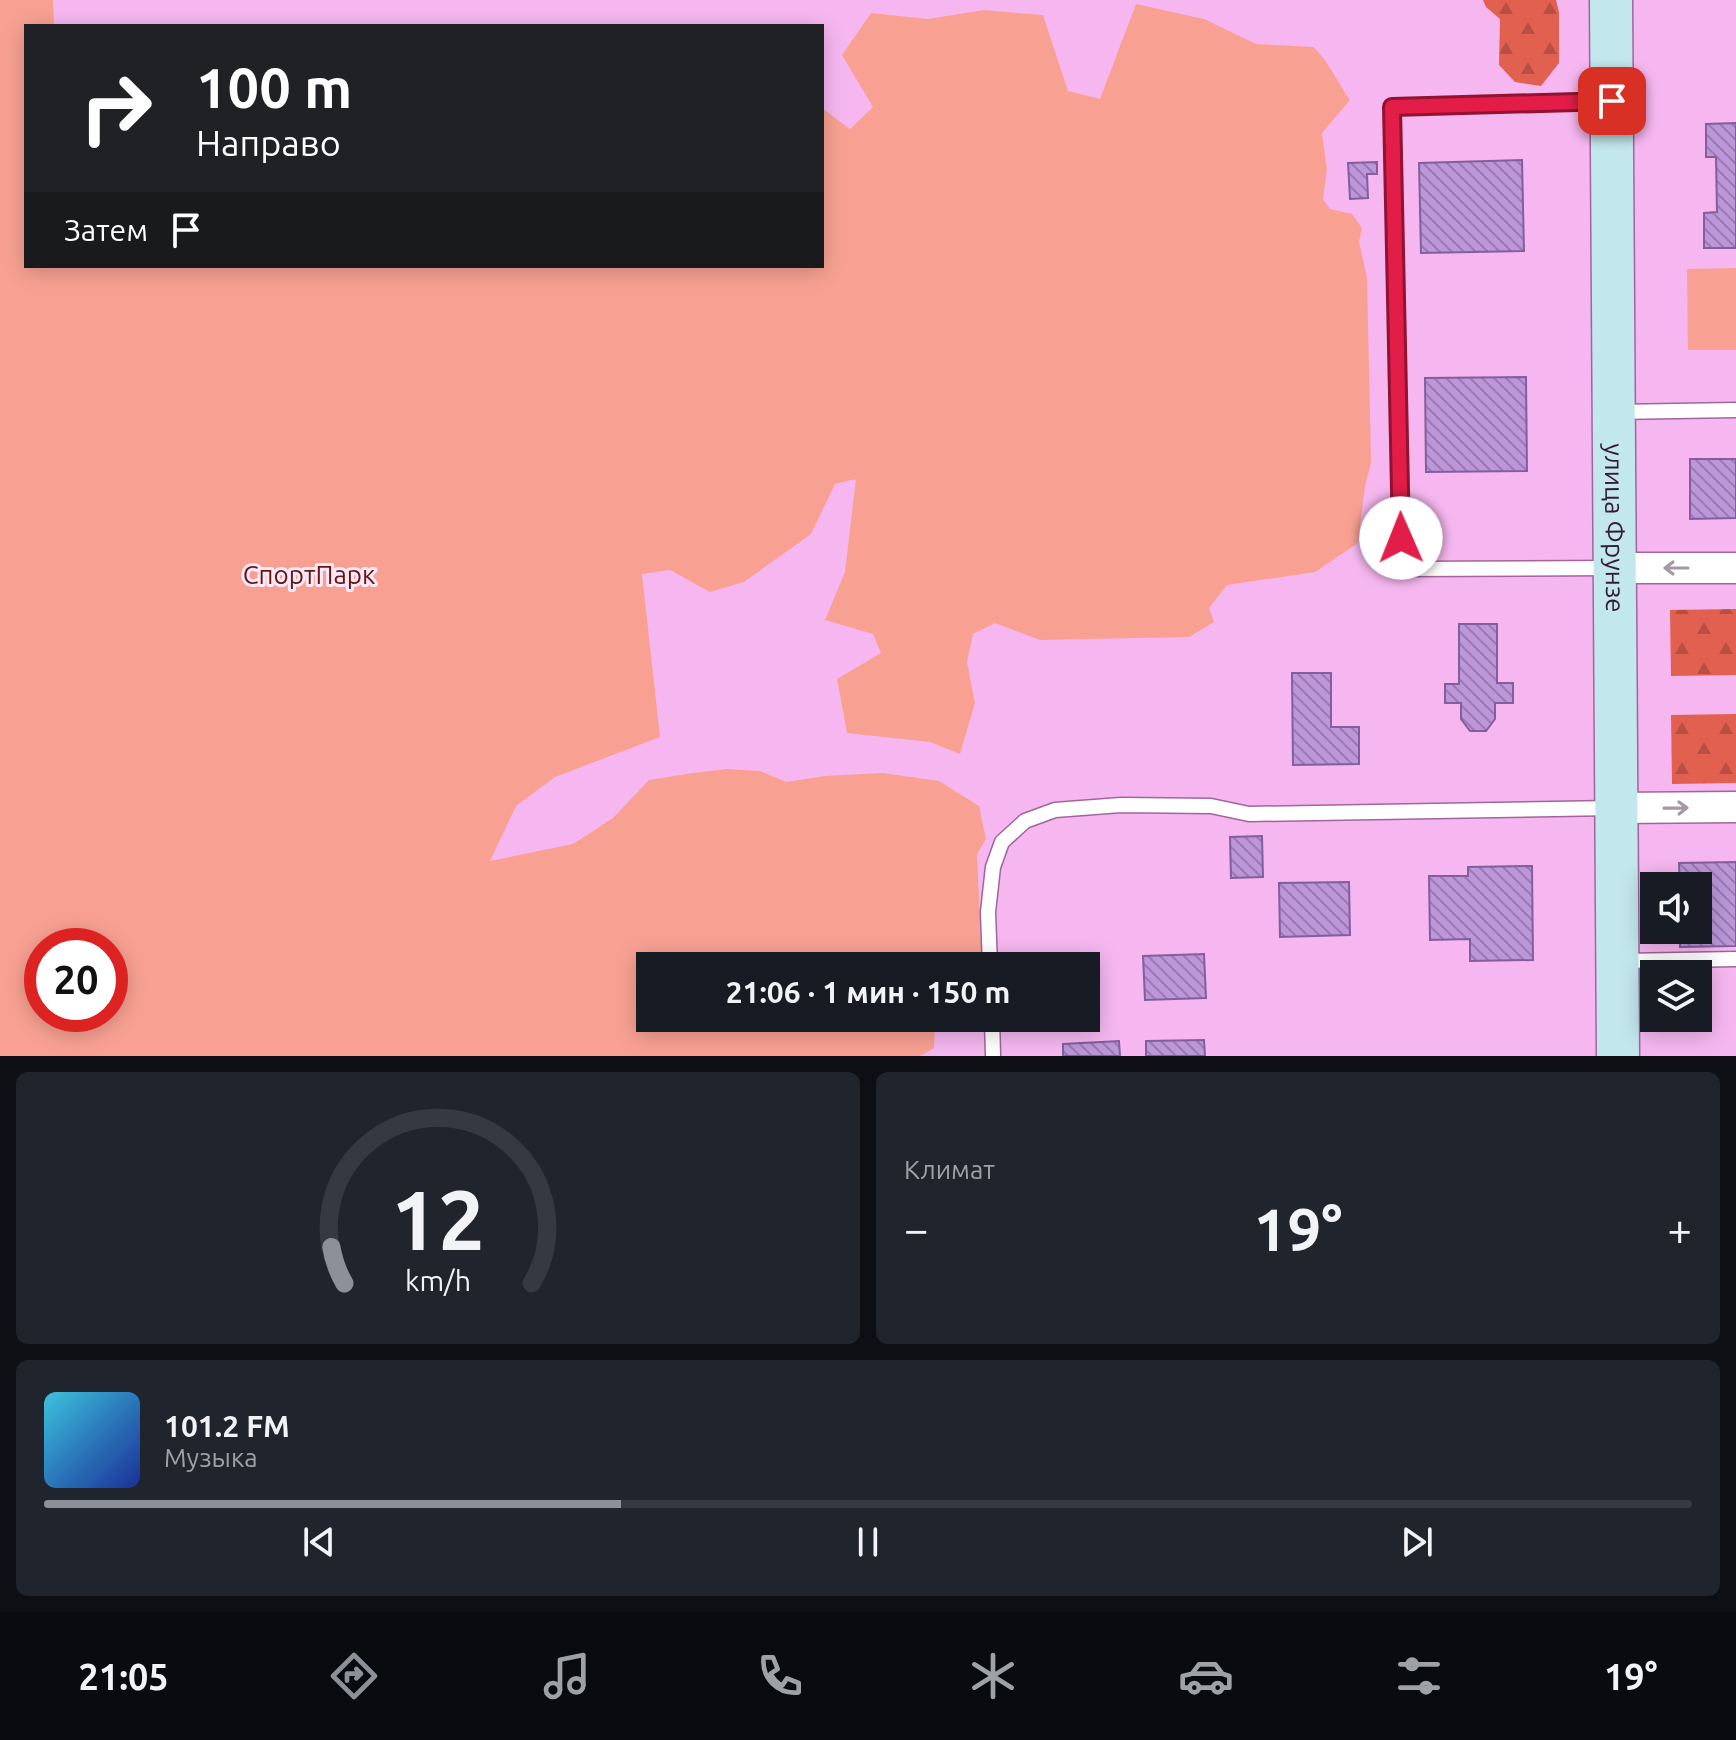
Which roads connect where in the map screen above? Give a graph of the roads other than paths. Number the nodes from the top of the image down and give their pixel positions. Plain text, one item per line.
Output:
1 (1611, 0) edge
2 (1612, 101) junction
3 (1736, 410) edge
4 (1614, 412) junction
5 (1615, 568) junction
6 (1736, 568) edge
7 (1736, 807) edge
8 (1617, 808) junction
9 (989, 952) edge
10 (1736, 959) edge
11 (1618, 961) junction
12 (992, 1032) edge
13 (993, 1056) edge
14 (1618, 1056) edge

1 - 2 street, улица Фрунзе
2 - 4 street, улица Фрунзе
2 - 5 lane
3 - 4 lane
4 - 5 street, улица Фрунзе
6 -> 5 street
5 - 8 street, улица Фрунзе
8 -> 7 street
8 - 9 lane
8 - 11 street, улица Фрунзе
10 - 11 lane
11 - 14 street, улица Фрунзе
12 - 13 lane

